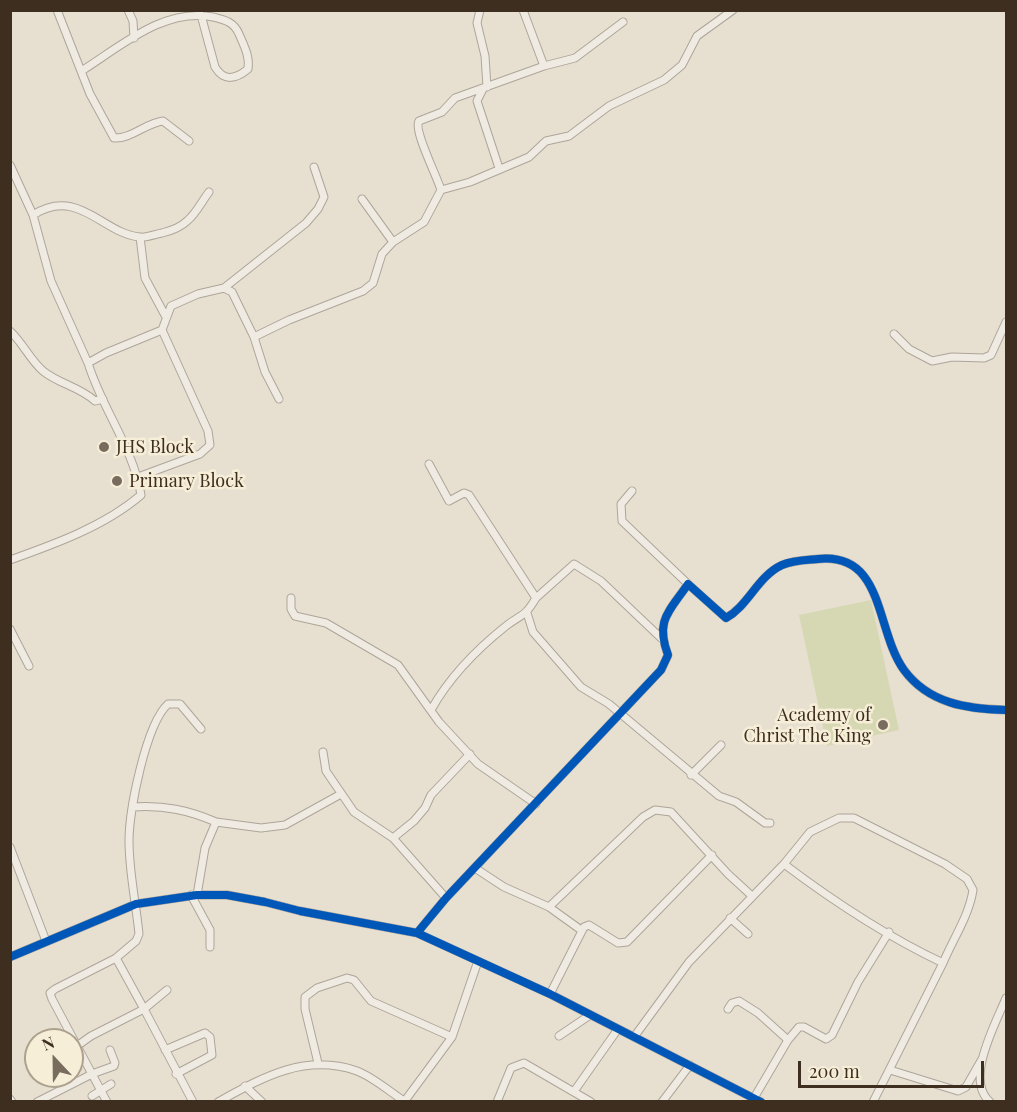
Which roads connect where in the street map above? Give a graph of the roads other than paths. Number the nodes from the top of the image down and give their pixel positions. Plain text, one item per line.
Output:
1 (57, 10) edge
2 (128, 10) edge
3 (480, 10) edge
4 (523, 10) edge
5 (733, 10) edge
6 (201, 15) junction
7 (623, 22) dead end
8 (134, 38) junction
9 (544, 66) junction
10 (83, 70) junction
11 (485, 88) junction
12 (189, 141) dead end
13 (314, 167) dead end
14 (499, 168) junction
15 (12, 169) edge
16 (441, 190) junction
17 (209, 192) dead end
18 (362, 200) dead end
19 (33, 215) junction
20 (141, 237) junction
21 (393, 242) junction
22 (224, 288) junction
23 (166, 317) junction
24 (1006, 322) edge
25 (162, 330) junction
26 (10, 331) edge
27 (894, 334) dead end
28 (254, 337) junction
29 (88, 363) junction
30 (103, 399) junction
31 (279, 399) dead end
32 (429, 464) dead end
33 (138, 477) junction
34 (632, 491) dead end
35 (10, 560) edge
36 (688, 584) junction
37 (291, 598) dead end
38 (536, 598) junction
39 (527, 613) junction
40 (10, 629) edge
41 (661, 638) junction
42 (29, 666) dead end
43 (431, 710) junction
44 (1006, 710) edge
45 (620, 716) junction
46 (201, 729) dead end
47 (721, 745) dead end
48 (323, 752) dead end
49 (470, 754) junction
50 (691, 775) junction
51 (341, 794) junction
52 (536, 804) junction
53 (133, 807) junction
54 (216, 822) junction
55 (770, 824) dead end
56 (393, 838) junction
57 (10, 847) edge
58 (712, 855) junction
59 (784, 864) junction
60 (475, 868) junction
61 (194, 895) junction
62 (752, 896) junction
63 (446, 898) junction
64 (136, 904) junction
65 (549, 907) junction
66 (730, 918) junction
67 (581, 930) junction
68 (889, 932) junction
69 (417, 933) junction
70 (748, 934) dead end
71 (46, 941) junction
72 (210, 947) dead end
73 (10, 957) edge
74 (116, 958) junction
75 (478, 961) junction
76 (943, 963) junction
77 (167, 990) dead end
78 (550, 994) junction
79 (1006, 998) edge
80 (144, 1009) junction
81 (728, 1009) dead end
82 (590, 1015) junction
83 (68, 1028) edge
84 (618, 1029) junction
85 (559, 1036) dead end
86 (452, 1037) junction
87 (634, 1037) junction
88 (788, 1040) junction
89 (84, 1041) edge
90 (110, 1050) dead end
91 (165, 1050) junction
92 (84, 1059) edge
93 (982, 1059) junction
94 (318, 1063) junction
95 (690, 1065) junction
96 (890, 1070) junction
97 (92, 1074) junction
98 (176, 1074) junction
99 (111, 1084) dead end
100 (245, 1086) junction
101 (101, 1090) junction
102 (575, 1090) junction
103 (92, 1096) dead end
104 (754, 1098) junction
105 (37, 1101) edge
106 (107, 1101) edge
107 (193, 1101) edge
108 (218, 1101) edge
109 (262, 1101) edge
110 (404, 1101) edge
111 (497, 1101) edge
112 (591, 1101) edge
113 (662, 1101) edge
114 (761, 1101) edge
115 (873, 1101) edge
116 (990, 1101) edge

1 - 10 street
2 - 8 street
3 - 11 street
4 - 9 street
5 - 14 street
6 - 6 street
6 - 8 street
7 - 9 street
8 - 10 street
9 - 11 street
10 - 12 street
11 - 14 street
11 - 16 street
13 - 22 street
14 - 16 street
15 - 19 street
16 - 21 street
17 - 20 street
18 - 21 street
19 - 20 street
19 - 29 street
20 - 23 street
21 - 28 street
22 - 23 street
22 - 28 street
23 - 25 street
24 - 27 street
25 - 29 street
25 - 33 street
26 - 30 street
28 - 31 street
29 - 30 street
30 - 33 street
32 - 38 street
33 - 35 street
34 - 36 street
36 - 41 street
36 - 44 street
37 - 43 street
38 - 39 street
38 - 41 street
39 - 43 street
39 - 45 street
40 - 42 street
41 - 45 street
43 - 49 street
45 - 50 street
45 - 52 street
46 - 53 street
47 - 50 street
48 - 51 street
49 - 52 street
49 - 56 street
50 - 55 street
51 - 54 street
51 - 56 street
52 - 60 street
53 - 54 street
53 - 64 street
54 - 61 street
56 - 63 street
57 - 71 street
58 - 62 street
58 - 65 street
58 - 67 street
59 - 62 street
59 - 68 street
59 - 76 street
60 - 63 street
60 - 65 street
61 - 64 street
61 - 69 street
61 - 72 street
62 - 66 street
63 - 69 street
64 - 71 street
64 - 74 street
65 - 67 street
66 - 70 street
66 - 87 street
67 - 78 street
68 - 76 street
68 - 88 street
69 - 75 street
71 - 73 street
74 - 80 street
74 - 83 street
75 - 78 street
75 - 86 street
76 - 96 street
77 - 80 street
78 - 82 street
79 - 93 street
80 - 89 street
80 - 91 street
81 - 88 street
82 - 84 street
82 - 85 street
84 - 87 street
84 - 102 street
86 - 94 street
86 - 110 street
87 - 95 street
88 - 104 street
90 - 97 street
91 - 98 street
91 - 98 street
92 - 97 street
93 - 96 street
93 - 116 street
94 - 100 street
94 - 110 street
95 - 104 street
95 - 113 street
96 - 115 street
97 - 101 street
97 - 105 street
98 - 107 street
99 - 101 street
100 - 108 street
100 - 109 street
101 - 103 street
101 - 106 street
102 - 111 street
102 - 112 street
104 - 114 street

